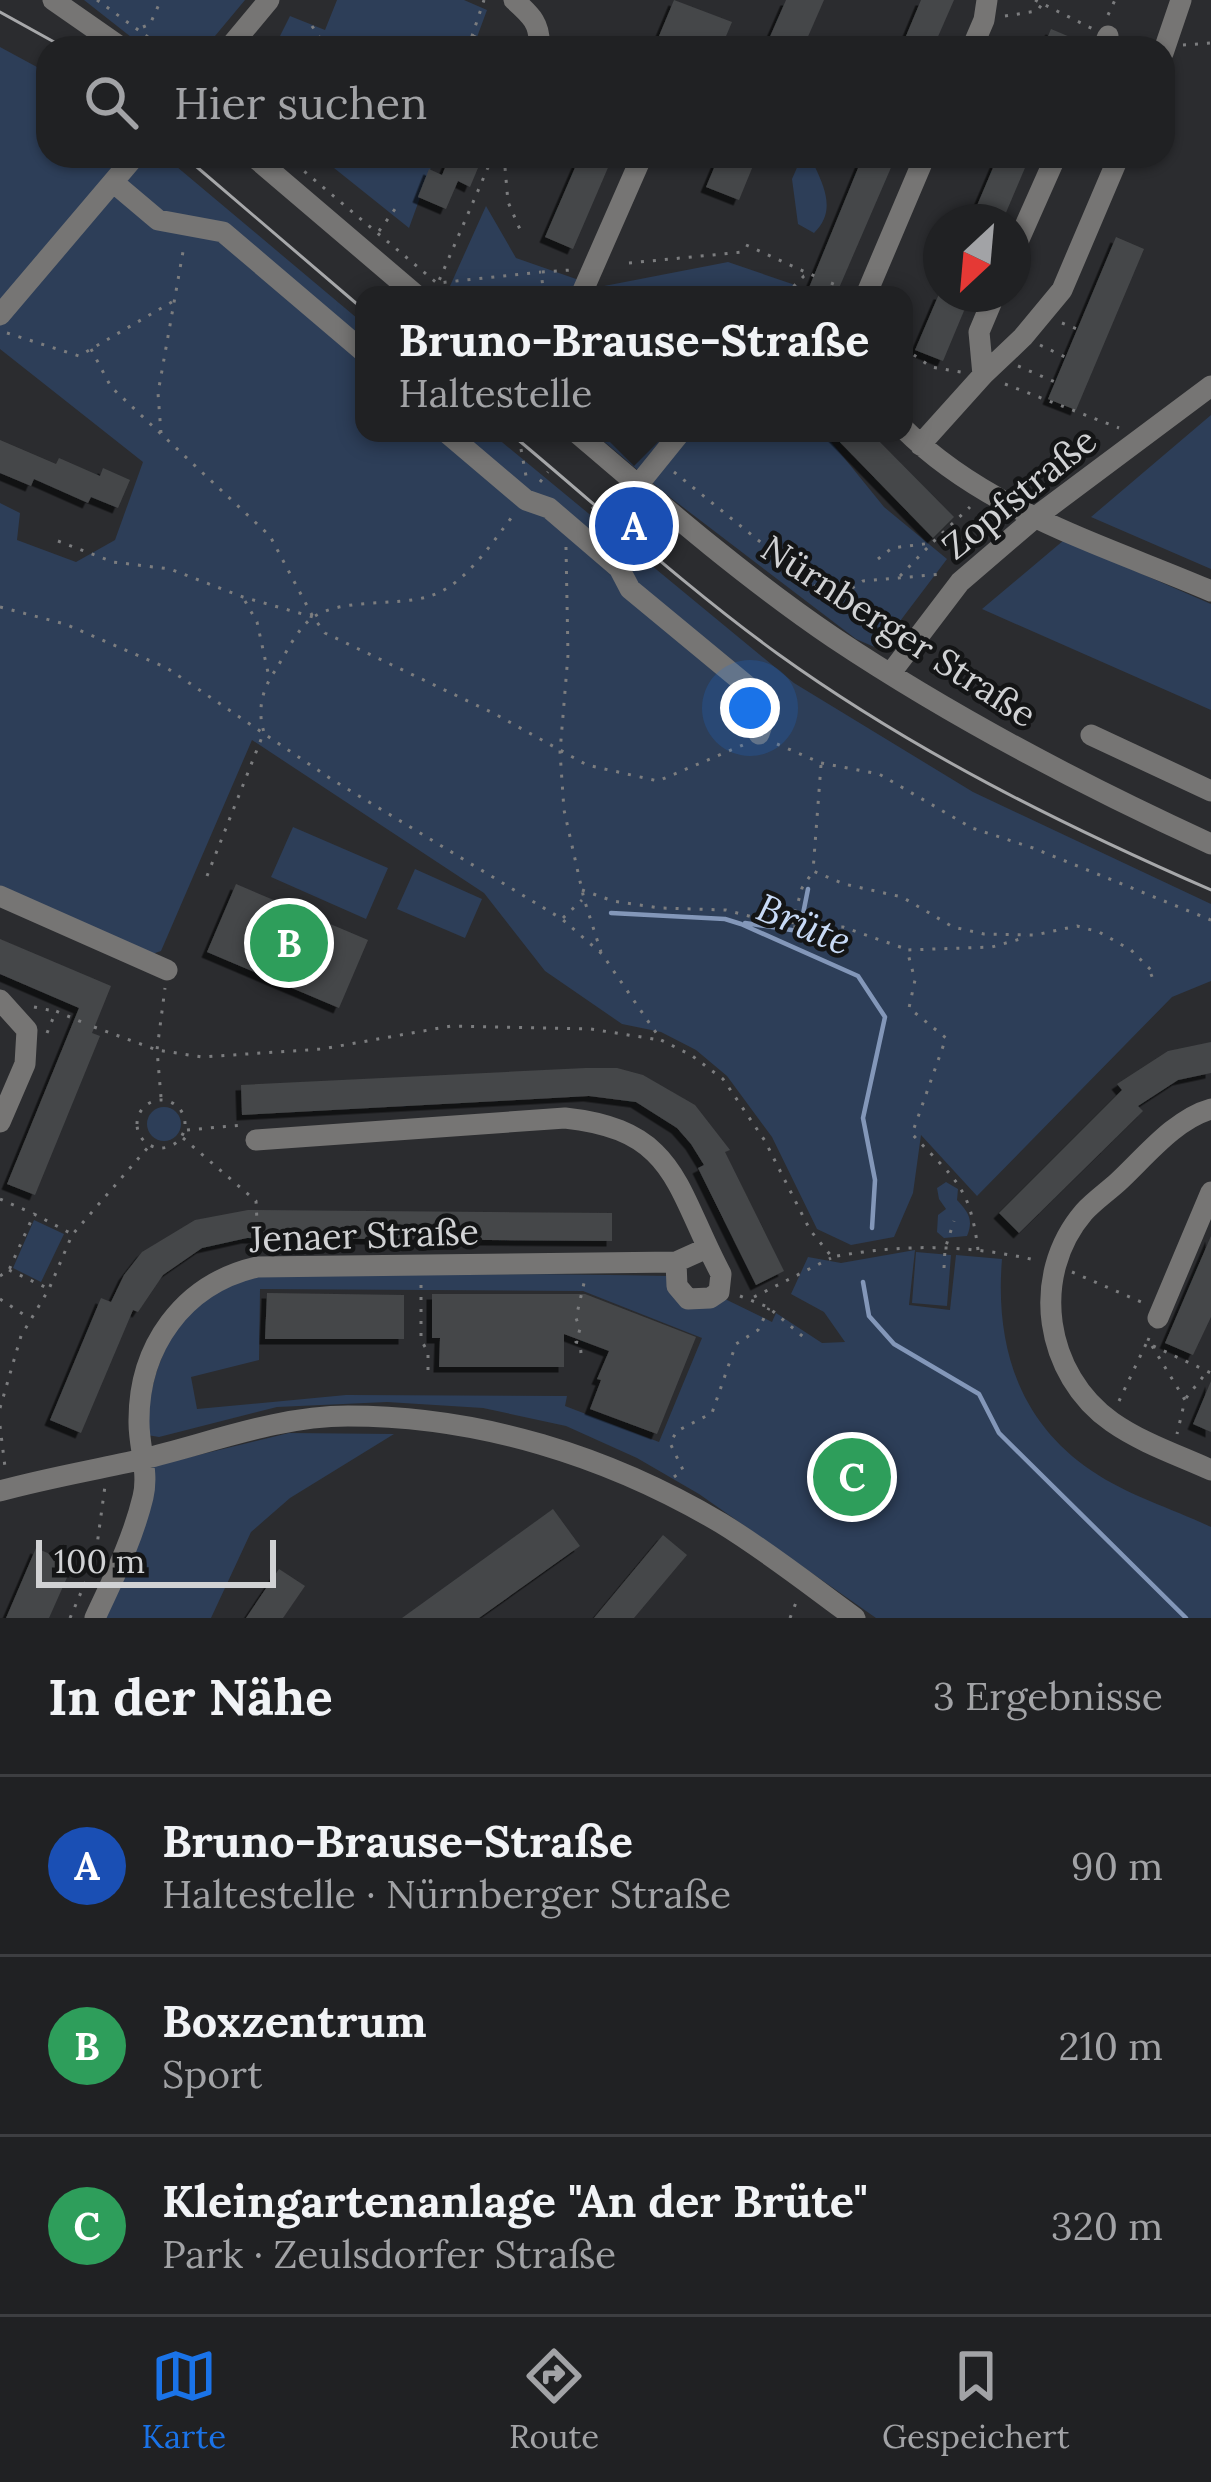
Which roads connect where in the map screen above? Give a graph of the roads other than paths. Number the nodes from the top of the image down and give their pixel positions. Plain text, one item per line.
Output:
1 (53, 0) edge
2 (269, 0) edge
3 (514, 0) edge
4 (1181, 0) edge
5 (105, 36) edge
6 (239, 36) edge
7 (539, 36) edge
8 (1163, 36) edge
9 (125, 168) edge
10 (267, 168) edge
11 (637, 168) edge
12 (921, 168) edge
13 (1051, 168) edge
14 (1114, 168) edge
15 (113, 182) junction
16 (1031, 213) edge
17 (405, 286) edge
18 (585, 286) edge
19 (867, 286) edge
20 (987, 312) edge
21 (0, 315) edge
22 (355, 344) edge
23 (983, 375) junction
24 (1211, 386) edge
25 (913, 436) edge
26 (913, 438) edge
27 (458, 442) edge
28 (588, 442) edge
29 (674, 442) edge
30 (638, 485) junction
31 (1037, 516) junction
32 (1211, 591) edge
33 (896, 665) junction
34 (759, 734) road end
35 (1091, 735) dead end
36 (1211, 791) edge
37 (1211, 844) edge
38 (0, 896) edge
39 (167, 970) road end
40 (0, 1000) edge
41 (1211, 1109) edge
42 (0, 1122) edge
43 (256, 1140) road end
44 (1211, 1192) edge
45 (707, 1248) junction
46 (676, 1262) junction
47 (1158, 1318) road end
48 (145, 1459) junction
49 (1211, 1470) edge
50 (0, 1491) edge
51 (95, 1618) edge
52 (855, 1618) edge

1 - 5 street
2 - 6 street
3 - 7 street
4 - 8 street
9 - 15 street
10 - 17 street
11 - 18 street
12 - 19 street
13 - 16 street
14 - 23 street
15 - 21 street
15 - 22 street
20 - 23 street
23 - 25 street
24 - 31 street, Zopfstraße
26 - 31 street
27 - 34 street
28 - 30 street, Nürnberger Straße
29 - 30 street
30 - 33 street, Nürnberger Straße
31 - 32 street
31 - 33 street, Zopfstraße
33 - 37 street, Nürnberger Straße
35 - 36 street
38 - 39 street
40 - 42 street
41 - 49 street
43 - 45 street
44 - 47 street
45 - 46 street, Jenaer Straße
45 - 46 street
46 - 48 street, Jenaer Straße
48 - 50 street
48 - 51 street, Jenaer Straße
48 - 52 street

